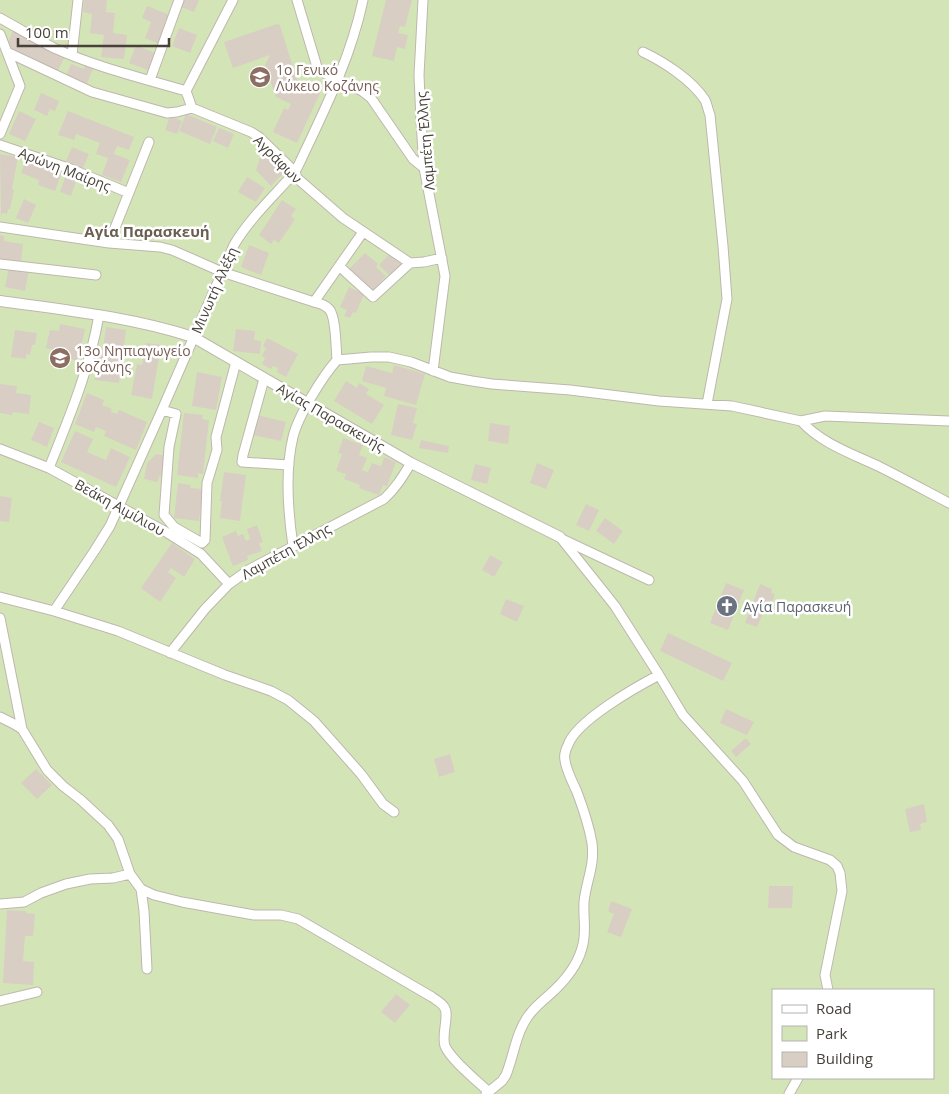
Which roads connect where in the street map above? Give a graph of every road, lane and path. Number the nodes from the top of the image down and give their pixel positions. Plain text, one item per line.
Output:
1 (78, 0) edge
2 (179, 0) edge
3 (233, 0) edge
4 (297, 0) edge
5 (363, 0) edge
6 (423, 0) edge
7 (0, 18) edge
8 (0, 34) edge
9 (7, 52) junction
10 (643, 52) dead end
11 (72, 55) junction
12 (150, 80) junction
13 (338, 80) junction
14 (186, 91) junction
15 (192, 108) junction
16 (0, 134) edge
17 (149, 142) dead end
18 (0, 145) edge
19 (424, 168) junction
20 (295, 172) junction
21 (129, 193) junction
22 (0, 227) edge
23 (363, 232) junction
24 (109, 243) junction
25 (442, 258) junction
26 (410, 263) junction
27 (0, 264) edge
28 (339, 266) junction
29 (222, 272) junction
30 (96, 275) dead end
31 (0, 301) edge
32 (314, 302) junction
33 (100, 315) junction
34 (193, 338) junction
35 (337, 360) junction
36 (236, 362) junction
37 (433, 371) junction
38 (264, 379) junction
39 (308, 404) junction
40 (707, 404) junction
41 (162, 410) junction
42 (949, 420) edge
43 (801, 421) junction
44 (0, 449) edge
45 (411, 463) junction
46 (289, 464) junction
47 (49, 468) junction
48 (949, 503) edge
49 (119, 506) junction
50 (560, 538) junction
51 (293, 546) junction
52 (649, 580) dead end
53 (229, 584) junction
54 (0, 597) edge
55 (54, 611) junction
56 (0, 618) edge
57 (170, 653) junction
58 (659, 674) junction
59 (0, 717) edge
60 (22, 729) junction
61 (394, 812) dead end
62 (130, 874) junction
63 (141, 889) junction
64 (0, 905) edge
65 (147, 968) dead end
66 (828, 989) edge
67 (38, 992) dead end
68 (0, 1001) edge
69 (798, 1079) edge
70 (487, 1093) edge
71 (790, 1094) edge

1 - 11 street
2 - 12 street
3 - 14 street
4 - 13 street
5 - 13 street, Μινωτή Αλέξη
6 - 19 street, Λαμπέτη Έλλης
7 - 11 street
8 - 9 street
9 - 15 street
9 - 16 street
10 - 40 street
11 - 12 street
12 - 14 street
13 - 19 street
13 - 20 street, Μινωτή Αλέξη
14 - 15 street
15 - 20 street, Αγράφων
17 - 21 street
18 - 21 street, Αρώνη Μαίρης
19 - 25 street, Λαμπέτη Έλλης
20 - 23 street, Αγράφων
20 - 29 street, Μινωτή Αλέξη
21 - 24 street
22 - 24 street
23 - 26 street, Αγράφων
23 - 28 street
24 - 29 street
25 - 26 street
25 - 37 street, Λαμπέτη Έλλης
26 - 28 street
27 - 30 street
28 - 32 street
29 - 32 street
29 - 34 street, Μινωτή Αλέξη
31 - 33 street, Αγίας Παρασκευής
32 - 35 street
33 - 34 street, Αγίας Παρασκευής
33 - 47 street
34 - 36 street, Αγίας Παρασκευής
34 - 41 street, Μινωτή Αλέξη
35 - 37 street
35 - 39 street
36 - 38 street, Αγίας Παρασκευής
36 - 41 street
37 - 40 street
38 - 39 street, Αγίας Παρασκευής
38 - 46 street
39 - 45 street, Αγίας Παρασκευής
39 - 46 street
40 - 43 street
41 - 49 street, Μινωτή Αλέξη
42 - 43 street
43 - 48 street
44 - 47 street, Βεάκη Αιμίλιου
45 - 50 street, Αγίας Παρασκευής
45 - 51 street, Λαμπέτη Έλλης
46 - 51 street
47 - 49 street, Βεάκη Αιμίλιου
49 - 53 street, Βεάκη Αιμίλιου
49 - 55 street, Μινωτή Αλέξη
50 - 52 street, Αγίας Παρασκευής
50 - 58 street
51 - 53 street, Λαμπέτη Έλλης
53 - 57 street, Λαμπέτη Έλλης
54 - 55 street
55 - 57 street
56 - 60 street
57 - 61 street
58 - 66 street
58 - 70 street
59 - 60 street
60 - 62 street
62 - 63 street
62 - 64 street
63 - 65 street
63 - 70 street
67 - 68 street
69 - 71 street

